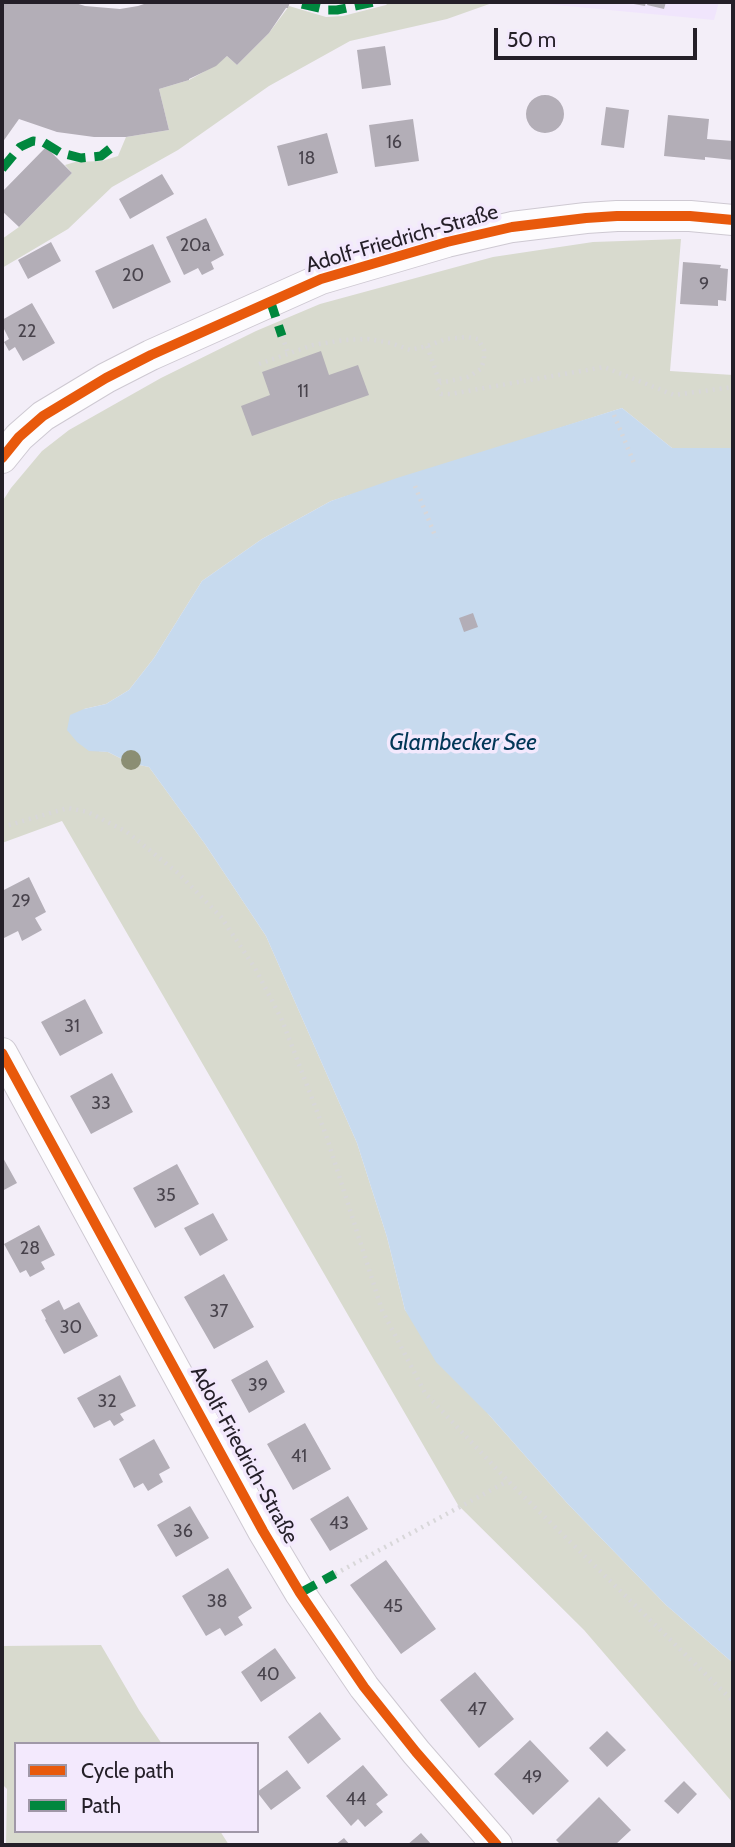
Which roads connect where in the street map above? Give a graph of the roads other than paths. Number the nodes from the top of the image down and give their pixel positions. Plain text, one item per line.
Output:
1 (733, 220) edge
2 (2, 458) edge
3 (2, 1053) edge
4 (497, 1845) edge

1 - 2 street, Adolf-Friedrich-Straße
3 - 4 street, Adolf-Friedrich-Straße

